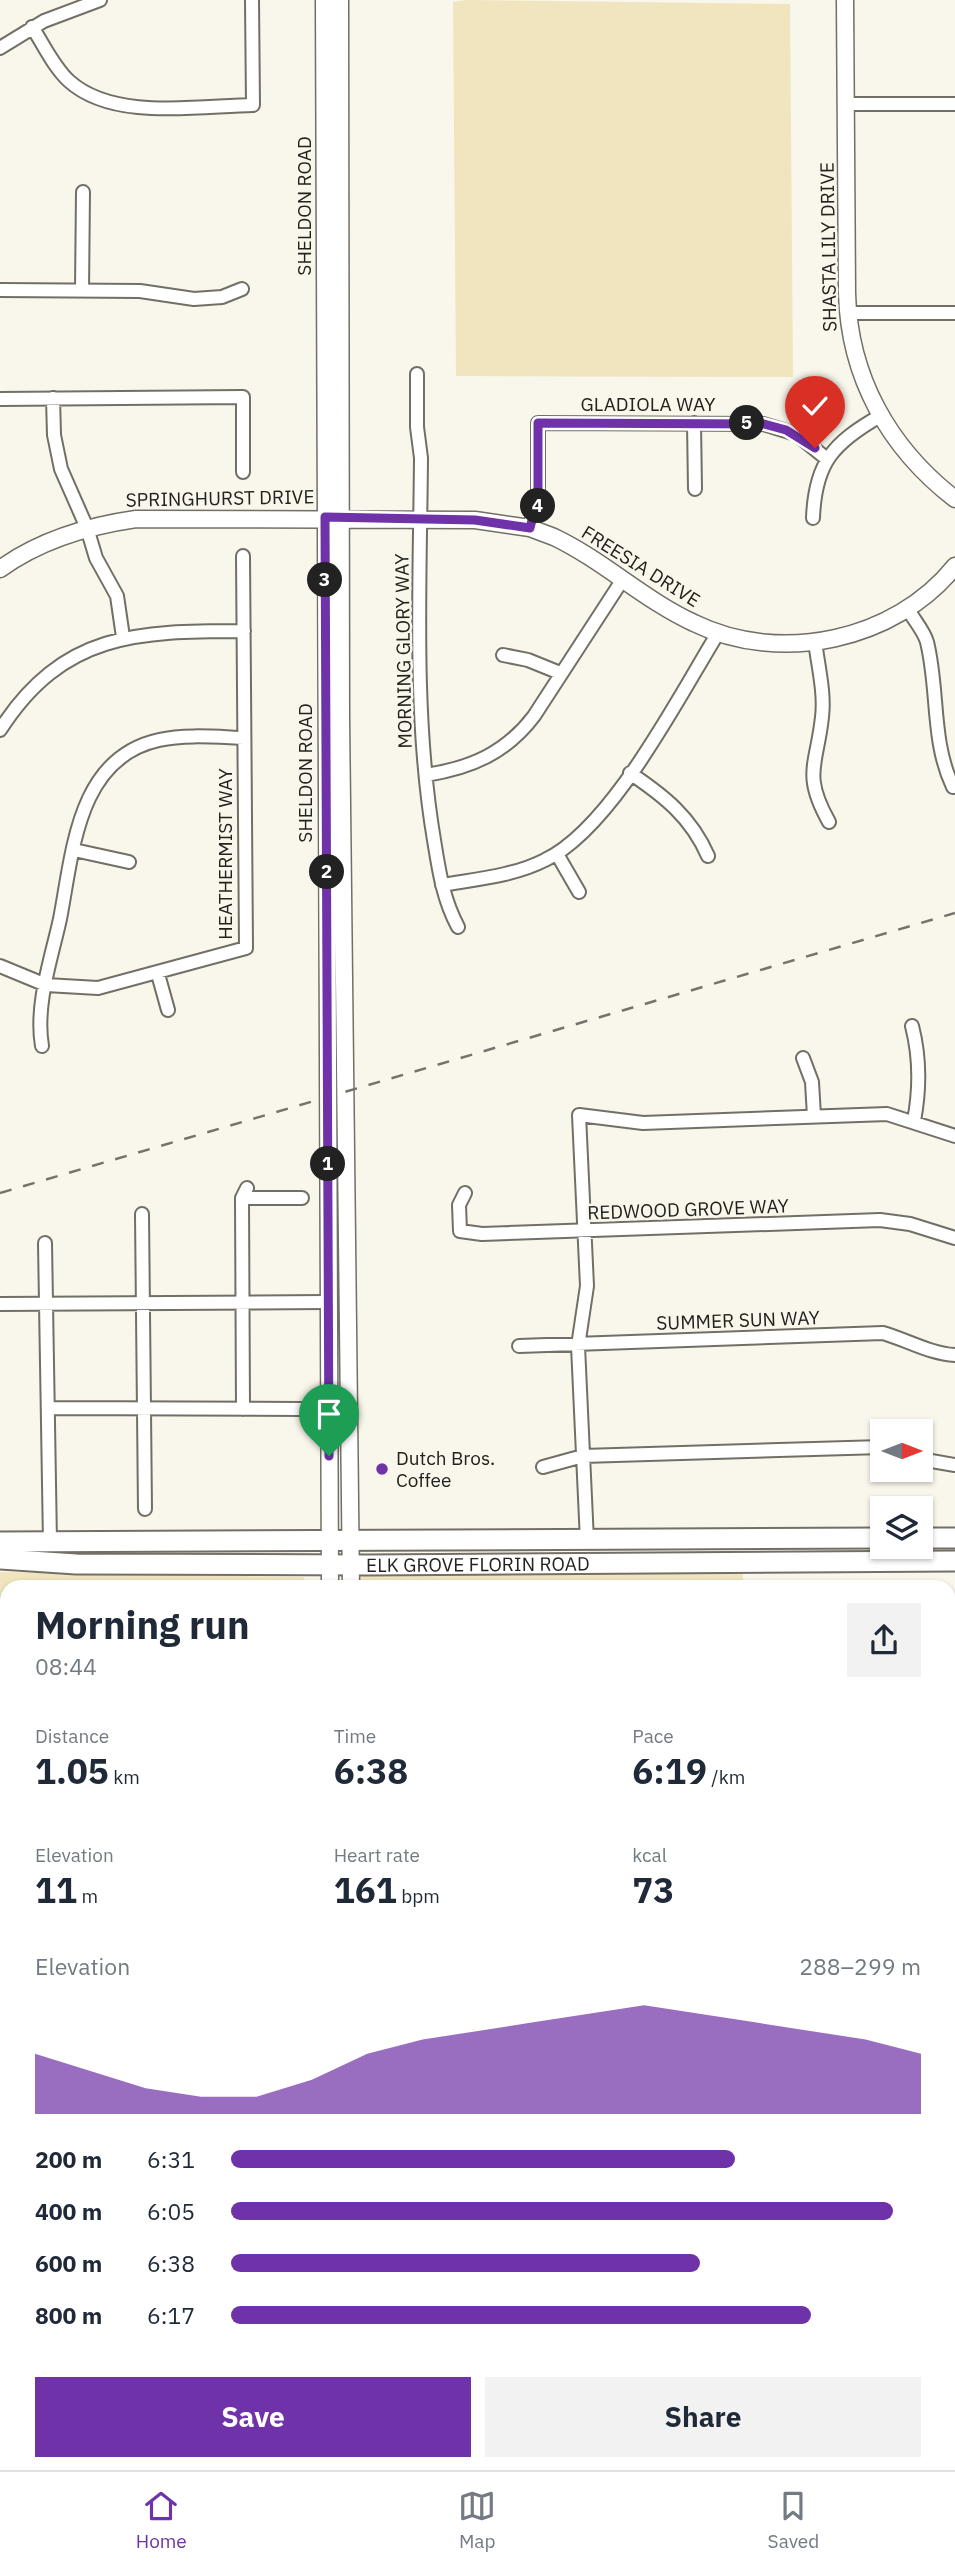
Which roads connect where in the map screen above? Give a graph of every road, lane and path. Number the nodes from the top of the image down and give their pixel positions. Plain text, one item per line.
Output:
1 (100, 0) edge
2 (252, 0) edge
3 (324, 0) edge
4 (340, 0) edge
5 (845, 0) edge
6 (32, 27) junction
7 (0, 48) edge
8 (846, 104) junction
9 (955, 104) edge
10 (83, 192) dead end
11 (242, 289) dead end
12 (0, 290) edge
13 (82, 291) junction
14 (848, 313) junction
15 (955, 313) edge
16 (417, 374) dead end
17 (53, 398) junction
18 (0, 399) edge
19 (880, 416) junction
20 (694, 423) junction
21 (827, 459) junction
22 (243, 472) dead end
23 (695, 489) dead end
24 (955, 499) edge
25 (333, 517) junction
26 (813, 518) dead end
27 (420, 519) junction
28 (87, 528) junction
29 (530, 528) junction
30 (243, 556) dead end
31 (955, 566) edge
32 (0, 569) edge
33 (623, 579) junction
34 (908, 609) junction
35 (244, 631) junction
36 (718, 634) junction
37 (123, 637) junction
38 (815, 642) junction
39 (503, 655) dead end
40 (561, 673) junction
41 (0, 730) edge
42 (244, 738) junction
43 (630, 773) junction
44 (425, 775) junction
45 (953, 787) dead end
46 (829, 821) dead end
47 (74, 850) junction
48 (557, 854) junction
49 (708, 856) dead end
50 (129, 862) dead end
51 (442, 885) junction
52 (579, 892) dead end
53 (458, 927) dead end
54 (0, 966) edge
55 (158, 974) junction
56 (46, 985) junction
57 (168, 1010) dead end
58 (912, 1026) dead end
59 (42, 1046) dead end
60 (803, 1058) dead end
61 (814, 1116) junction
62 (914, 1121) junction
63 (955, 1136) edge
64 (465, 1193) dead end
65 (302, 1198) dead end
66 (142, 1214) dead end
67 (584, 1232) junction
68 (955, 1238) edge
69 (45, 1243) dead end
70 (327, 1265) junction
71 (327, 1302) junction
72 (144, 1303) junction
73 (243, 1303) junction
74 (0, 1304) edge
75 (46, 1304) junction
76 (519, 1346) dead end
77 (578, 1346) junction
78 (346, 1352) junction
79 (955, 1355) edge
80 (48, 1408) junction
81 (145, 1409) junction
82 (243, 1409) junction
83 (303, 1409) dead end
84 (870, 1447) edge
85 (583, 1457) junction
86 (933, 1461) edge
87 (955, 1465) edge
88 (543, 1467) dead end
89 (145, 1509) dead end
90 (870, 1538) edge
91 (933, 1538) edge
92 (955, 1538) edge
93 (328, 1539) junction
94 (350, 1539) junction
95 (587, 1541) junction
96 (0, 1542) edge
97 (50, 1542) junction
98 (0, 1559) edge
99 (953, 1559) edge
100 (24, 1560) junction
101 (328, 1563) junction
102 (350, 1563) junction
103 (329, 1580) edge
104 (351, 1580) edge

1 - 6 street
2 - 6 street
3 - 25 main road, SHELDON ROAD
4 - 25 main road, SHELDON ROAD
5 - 8 main road, SHASTA LILY DRIVE
6 - 7 street
8 - 9 street
8 - 14 main road, SHASTA LILY DRIVE
10 - 13 street
11 - 13 street
12 - 13 street
14 - 15 street
14 - 19 main road, SHASTA LILY DRIVE
16 - 27 street, MORNING GLORY WAY
17 - 18 street
17 - 22 street
17 - 28 street
19 - 21 street
19 - 24 main road, SHASTA LILY DRIVE
20 - 21 street, GLADIOLA WAY
20 - 23 street
20 - 29 street, GLADIOLA WAY
21 - 26 street
25 - 27 main road, FREESIA DRIVE
25 - 28 main road, SPRINGHURST DRIVE
25 - 70 main road, SHELDON ROAD
25 - 78 main road, SHELDON ROAD
27 - 29 main road, FREESIA DRIVE
27 - 44 street, MORNING GLORY WAY
28 - 32 main road, SPRINGHURST DRIVE
28 - 37 street
29 - 33 main road, FREESIA DRIVE
30 - 35 street, HEATHERMIST WAY
31 - 34 main road, FREESIA DRIVE
33 - 36 main road, FREESIA DRIVE
33 - 40 street
34 - 38 main road, FREESIA DRIVE
34 - 45 street
35 - 37 street
35 - 42 street, HEATHERMIST WAY
36 - 38 main road, FREESIA DRIVE
36 - 43 street
37 - 41 street
38 - 46 street
39 - 40 street
40 - 44 street
42 - 47 street
42 - 55 street, HEATHERMIST WAY
43 - 48 street
43 - 49 street
44 - 51 street, MORNING GLORY WAY
47 - 50 street
47 - 56 street
48 - 51 street
48 - 52 street
51 - 53 street, MORNING GLORY WAY
54 - 56 street, HEATHERMIST WAY
55 - 56 street, HEATHERMIST WAY
55 - 57 street
56 - 59 street
58 - 62 street
60 - 61 street
61 - 62 street
61 - 67 street
62 - 63 street
64 - 67 street, REDWOOD GROVE WAY
65 - 73 street
66 - 72 street
67 - 68 street, REDWOOD GROVE WAY
67 - 77 street
69 - 75 street
70 - 71 main road, SHELDON ROAD
70 - 78 main road
71 - 73 street
71 - 93 main road, SHELDON ROAD
72 - 73 street
72 - 75 street
72 - 81 street
73 - 82 street
74 - 75 street
75 - 80 street
76 - 77 street, SUMMER SUN WAY
77 - 79 street, SUMMER SUN WAY
77 - 85 street
78 - 94 main road, SHELDON ROAD
80 - 81 street
80 - 97 street
81 - 82 street
81 - 89 street
82 - 83 street
84 - 85 street
85 - 88 street
85 - 95 street
86 - 87 street
90 - 95 main road, ELK GROVE FLORIN ROAD
91 - 92 main road
93 - 94 main road, ELK GROVE FLORIN ROAD
93 - 97 main road, ELK GROVE FLORIN ROAD
93 - 101 main road, SHELDON ROAD
94 - 95 main road, ELK GROVE FLORIN ROAD
94 - 102 main road, SHELDON ROAD
96 - 97 main road, ELK GROVE FLORIN ROAD
97 - 100 main road
98 - 100 main road, ELK GROVE FLORIN ROAD
99 - 102 main road, ELK GROVE FLORIN ROAD
100 - 101 main road, ELK GROVE FLORIN ROAD
101 - 102 main road, ELK GROVE FLORIN ROAD
101 - 103 main road, SHELDON ROAD
102 - 104 main road, SHELDON ROAD

